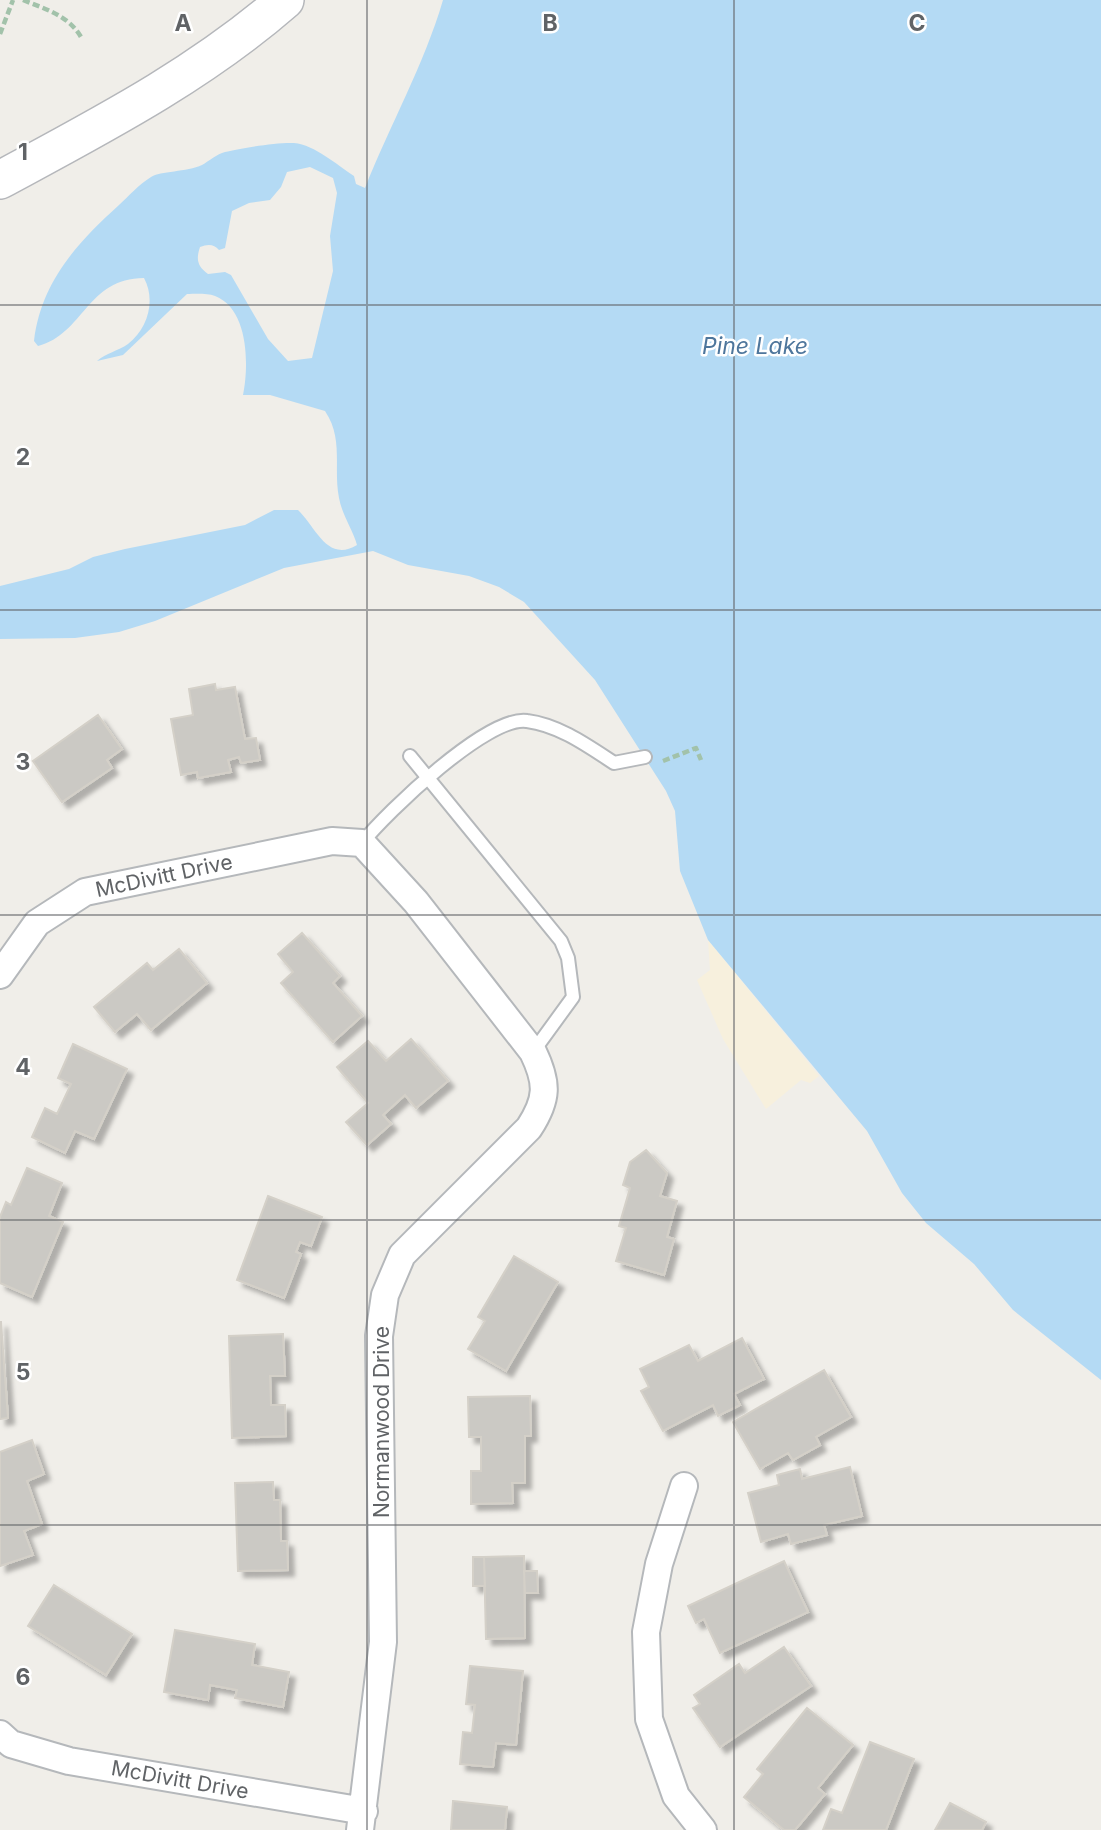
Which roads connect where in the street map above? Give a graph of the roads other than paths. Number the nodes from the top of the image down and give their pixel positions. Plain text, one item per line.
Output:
1 (285, 0) edge
2 (0, 180) edge
3 (410, 756) dead end
4 (648, 761) road end
5 (429, 779) junction
6 (362, 843) junction
7 (0, 975) edge
8 (533, 1052) junction
9 (684, 1486) dead end
10 (0, 1734) edge
11 (362, 1821) edge
12 (699, 1829) edge

1 - 2 main road
3 - 5 lane
4 - 5 lane
5 - 6 lane
5 - 8 lane
6 - 7 street, McDivitt Drive
6 - 8 street, Normanwood Drive
8 - 11 street, Normanwood Drive
9 - 12 street
10 - 11 street, McDivitt Drive

